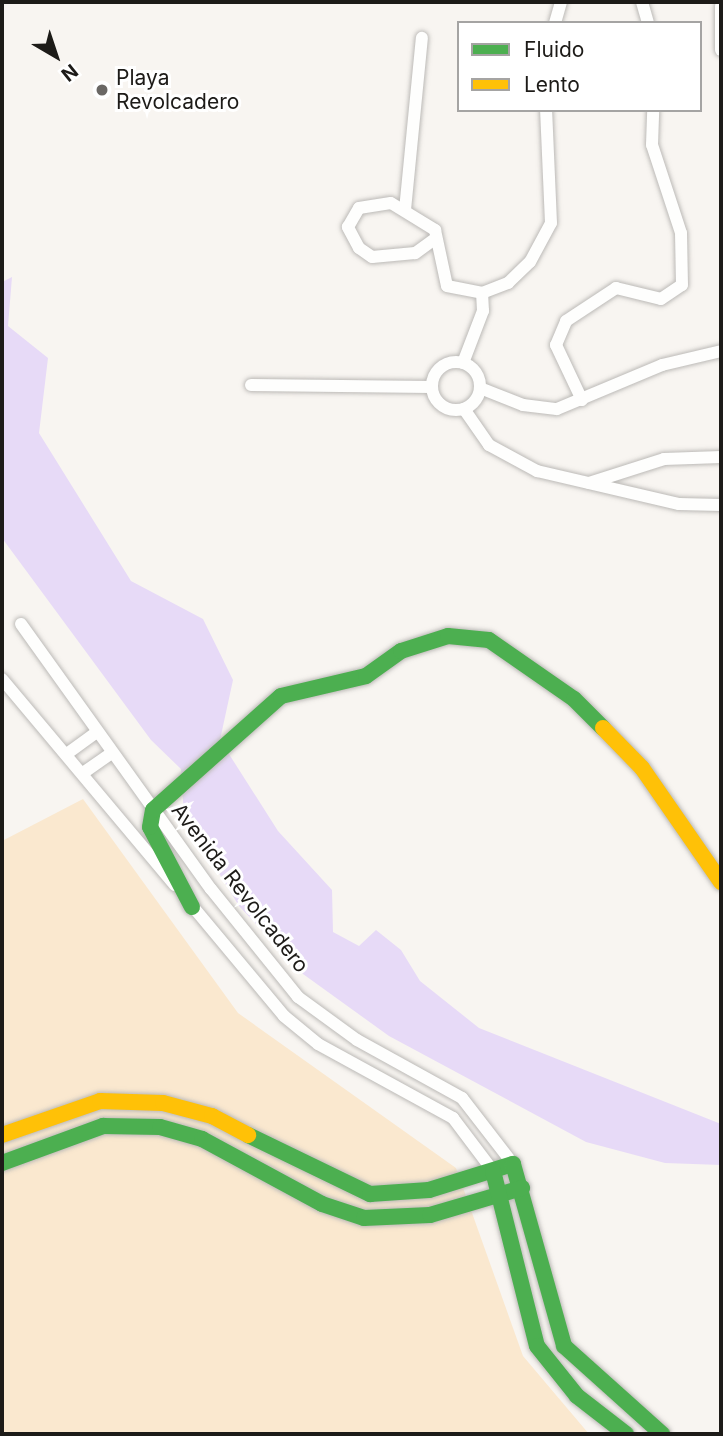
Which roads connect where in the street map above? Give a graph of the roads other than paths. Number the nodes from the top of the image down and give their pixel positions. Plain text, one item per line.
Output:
1 (561, 2) edge
2 (642, 2) edge
3 (721, 6) edge
4 (556, 21) edge
5 (647, 21) edge
6 (422, 38) dead end
7 (721, 50) edge
8 (546, 112) edge
9 (653, 112) edge
10 (405, 210) junction
11 (436, 238) junction
12 (482, 293) junction
13 (721, 351) edge
14 (463, 363) junction
15 (251, 385) dead end
16 (431, 387) junction
17 (480, 388) junction
18 (582, 400) junction
19 (464, 409) junction
20 (721, 457) edge
21 (589, 483) junction
22 (721, 505) edge
23 (21, 624) dead end
24 (2, 679) edge
25 (96, 733) junction
26 (68, 753) junction
27 (110, 754) junction
28 (83, 773) junction
29 (153, 810) junction
30 (721, 882) edge
31 (192, 907) junction
32 (434, 1079) junction
33 (424, 1098) junction
34 (2, 1135) edge
35 (2, 1163) edge
36 (513, 1164) junction
37 (493, 1171) junction
38 (522, 1188) junction
39 (503, 1196) junction
40 (626, 1434) edge
41 (662, 1434) edge

1 - 4 street
2 - 5 street
3 - 7 street
6 - 10 street
8 - 12 street
9 - 18 street
10 - 11 street
10 - 11 street
11 - 12 street
12 - 14 street
13 - 18 street
14 - 16 street
14 - 17 street
15 - 16 street
16 - 19 street
17 - 18 street
17 - 19 street
19 - 21 street
20 - 21 street
21 - 22 street
23 - 25 street, Avenida Revolcadero
24 - 26 street
25 - 26 street
25 - 27 street, Avenida Revolcadero
26 - 28 street
27 - 28 street
27 - 29 street, Avenida Revolcadero
28 - 31 street
29 - 30 main road
29 - 31 main road
29 - 32 street, Avenida Revolcadero
31 - 33 street
32 - 33 street
32 - 36 street, Avenida Revolcadero
33 - 37 street
34 - 37 main road
35 - 39 main road
36 - 37 main road
36 - 38 main road, Avenida Revolcadero
37 - 39 main road
38 - 39 main road
38 - 41 main road, Avenida Revolcadero
39 - 40 main road

